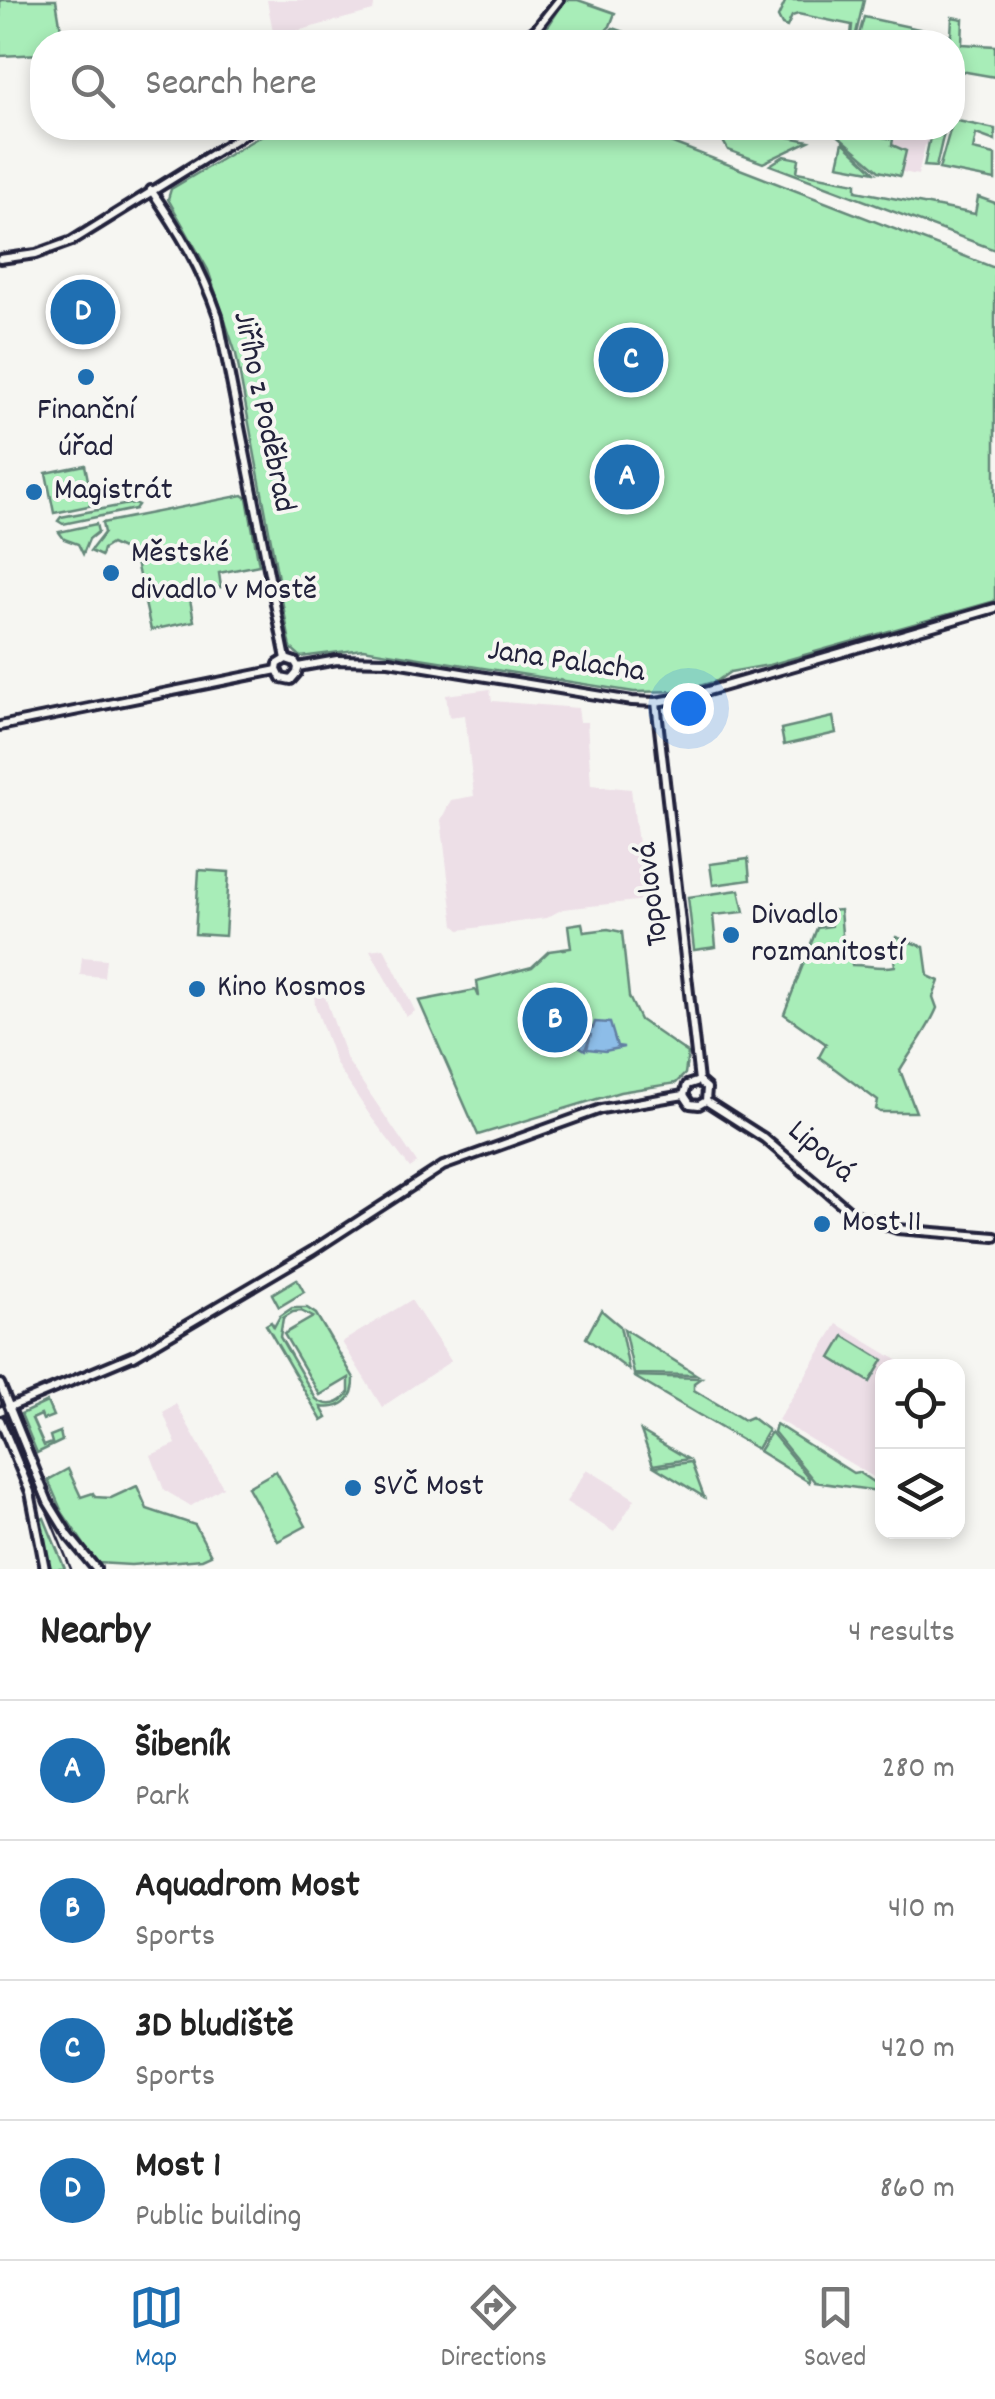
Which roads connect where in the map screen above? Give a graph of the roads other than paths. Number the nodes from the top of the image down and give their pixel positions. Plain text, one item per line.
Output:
1 (559, 0) edge
2 (535, 30) edge
3 (234, 140) edge
4 (152, 190) junction
5 (0, 259) edge
6 (995, 608) edge
7 (286, 659) junction
8 (298, 667) junction
9 (277, 670) junction
10 (656, 702) junction
11 (0, 726) edge
12 (699, 1082) junction
13 (684, 1094) junction
14 (706, 1101) junction
15 (995, 1237) edge
16 (0, 1384) edge
17 (9, 1407) junction
18 (0, 1411) edge
19 (0, 1420) edge
20 (45, 1569) edge
21 (96, 1569) edge

1 - 2 street
3 - 4 street
4 - 5 street
4 - 7 street, Jiřího z Poděbrad
6 - 10 street, Jana Palacha
7 - 8 street
7 - 9 street
8 - 9 street
8 - 10 street, Jana Palacha
9 - 11 street
10 - 12 street, Topolová
12 - 13 street
12 - 14 street, Topolová
13 - 14 street, Lipová
13 - 17 street
14 - 15 street, Lipová
16 - 17 street
17 - 18 street
17 - 21 street
19 - 20 street

